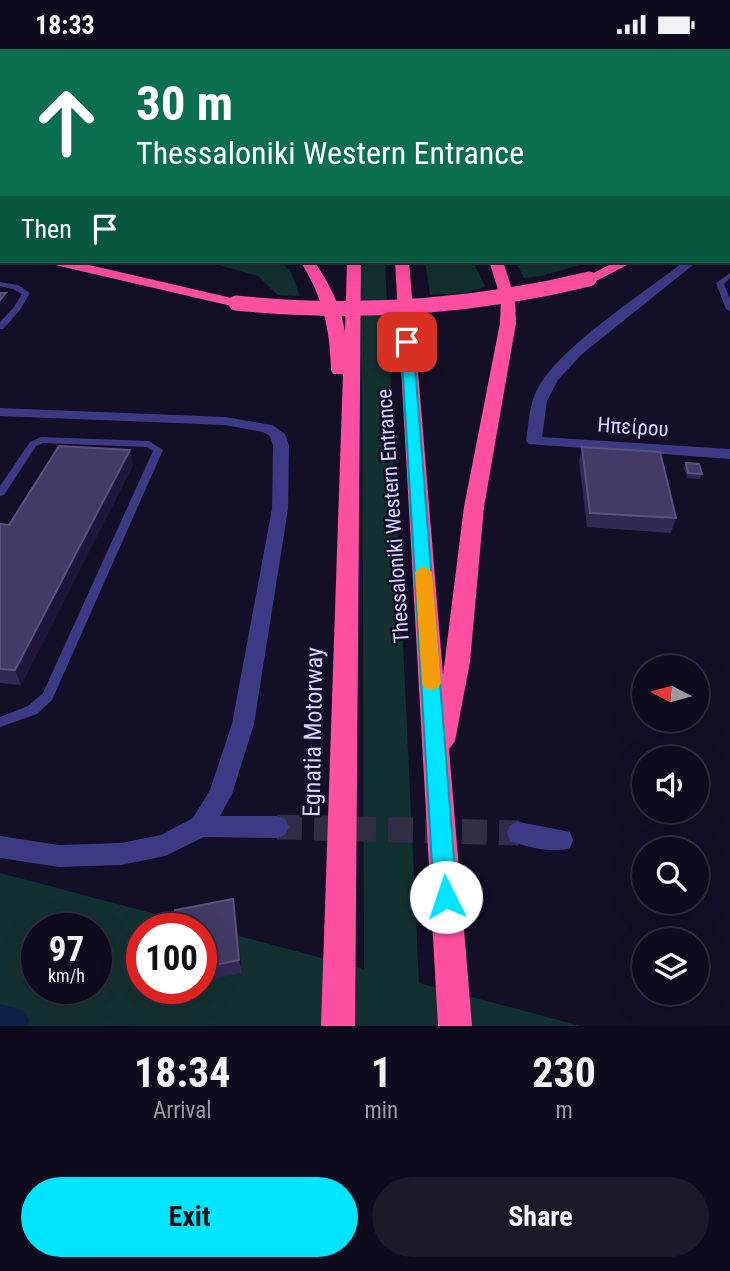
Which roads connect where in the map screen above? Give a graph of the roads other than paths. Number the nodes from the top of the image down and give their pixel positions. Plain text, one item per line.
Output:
1 (64, 263) edge
2 (308, 263) edge
3 (354, 263) edge
4 (402, 263) edge
5 (497, 263) edge
6 (624, 263) edge
7 (689, 263) edge
8 (730, 275) edge
9 (0, 284) edge
10 (730, 309) edge
11 (0, 327) edge
12 (0, 412) edge
13 (351, 440) junction
14 (730, 454) edge
15 (0, 493) edge
16 (0, 722) edge
17 (437, 768) junction
18 (201, 826) junction
19 (277, 827) tunnel mouth
20 (519, 833) tunnel mouth
21 (561, 839) dead end
22 (0, 847) edge
23 (338, 1026) edge
24 (455, 1026) edge

1 - 6 highway, bridge
2 - 13 highway
3 - 13 highway
4 - 17 highway, Thessaloniki Western Entrance
5 - 17 highway
7 - 14 street, Ηπείρου
8 - 10 lane
9 - 11 lane
12 - 18 street
13 - 23 highway, Egnatia Motorway
15 - 16 lane
17 - 24 highway
18 - 19 street
18 - 22 street
20 - 21 street

